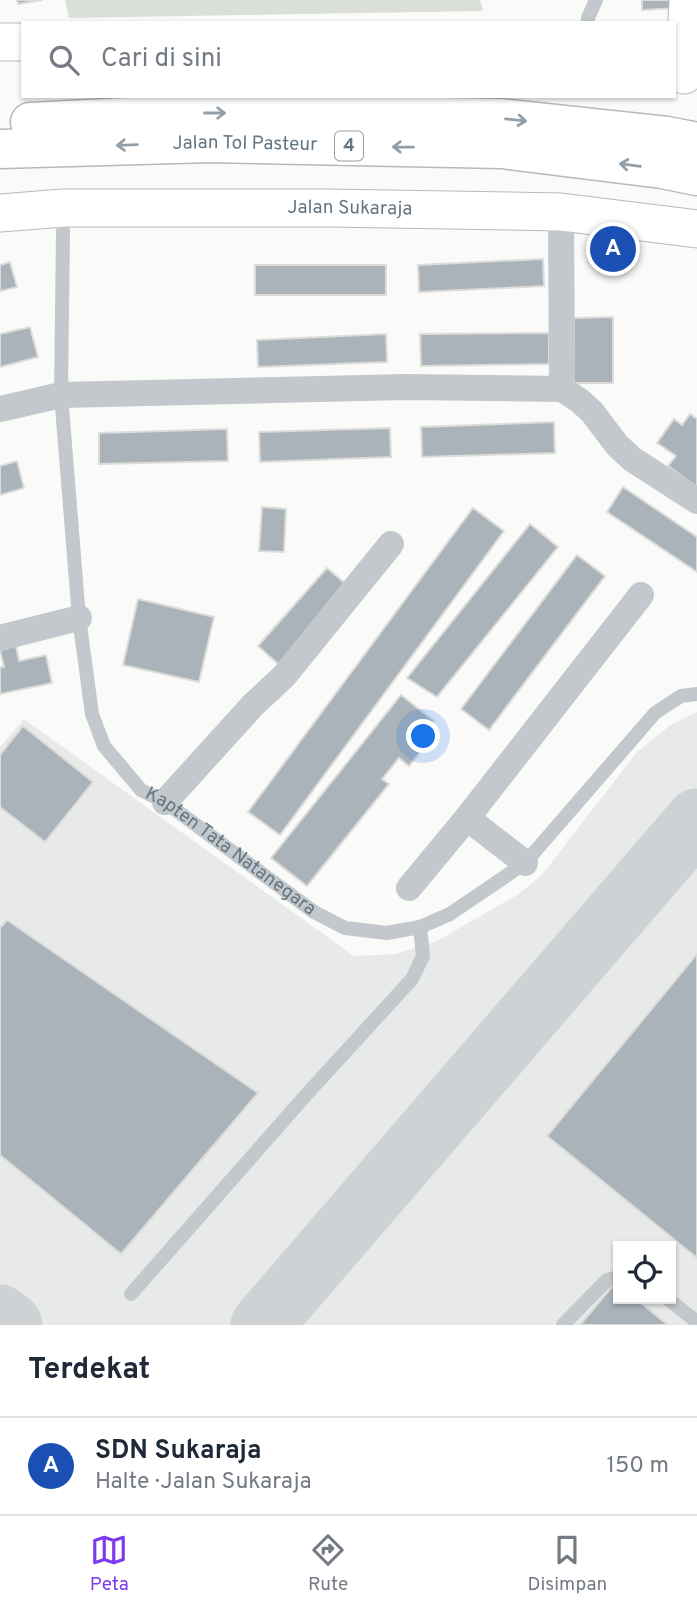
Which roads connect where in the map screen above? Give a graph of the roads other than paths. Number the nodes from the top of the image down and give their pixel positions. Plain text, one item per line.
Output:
1 (596, 0) edge
2 (688, 0) edge
3 (588, 21) edge
4 (0, 42) edge
5 (21, 43) edge
6 (685, 76) edge
7 (441, 98) edge
8 (288, 113) junction
9 (0, 124) edge
10 (697, 142) edge
11 (0, 149) edge
12 (697, 176) edge
13 (561, 212) junction
14 (0, 213) edge
15 (63, 219) junction
16 (697, 229) edge
17 (562, 389) junction
18 (61, 395) junction
19 (0, 409) edge
20 (697, 501) edge
21 (391, 544) dead end
22 (641, 594) dead end
23 (79, 618) junction
24 (0, 638) edge
25 (697, 695) edge
26 (165, 802) junction
27 (467, 818) junction
28 (525, 863) junction
29 (409, 888) dead end
30 (420, 927) junction
31 (613, 1278) edge
32 (131, 1294) dead end
33 (674, 1304) edge
34 (697, 1322) edge
35 (564, 1325) edge

1 - 3 lane
2 - 6 main road
4 - 5 main road
7 - 8 highway
9 -> 8 highway, Jalan Tol Pasteur / 4
8 -> 10 highway, Jalan Tol Pasteur / 4
12 -> 11 highway, Jalan Tol Pasteur / 4
13 - 15 main road, Jalan Sukaraja
13 - 16 main road, Jalan Sukaraja
13 - 17 street
14 - 15 main road, Jalan Sukaraja
15 - 18 lane, Kapten Tata Natanegara
17 - 18 street
17 - 20 street
18 - 19 street
18 - 23 lane, Kapten Tata Natanegara
21 - 26 street
22 - 27 street
23 - 24 street
23 - 26 lane, Kapten Tata Natanegara
25 - 28 lane, Kapten Tata Natanegara
26 - 30 lane, Kapten Tata Natanegara
27 - 28 street
27 - 29 street
28 - 30 lane, Kapten Tata Natanegara
30 - 32 lane
31 - 35 lane
33 - 34 lane

